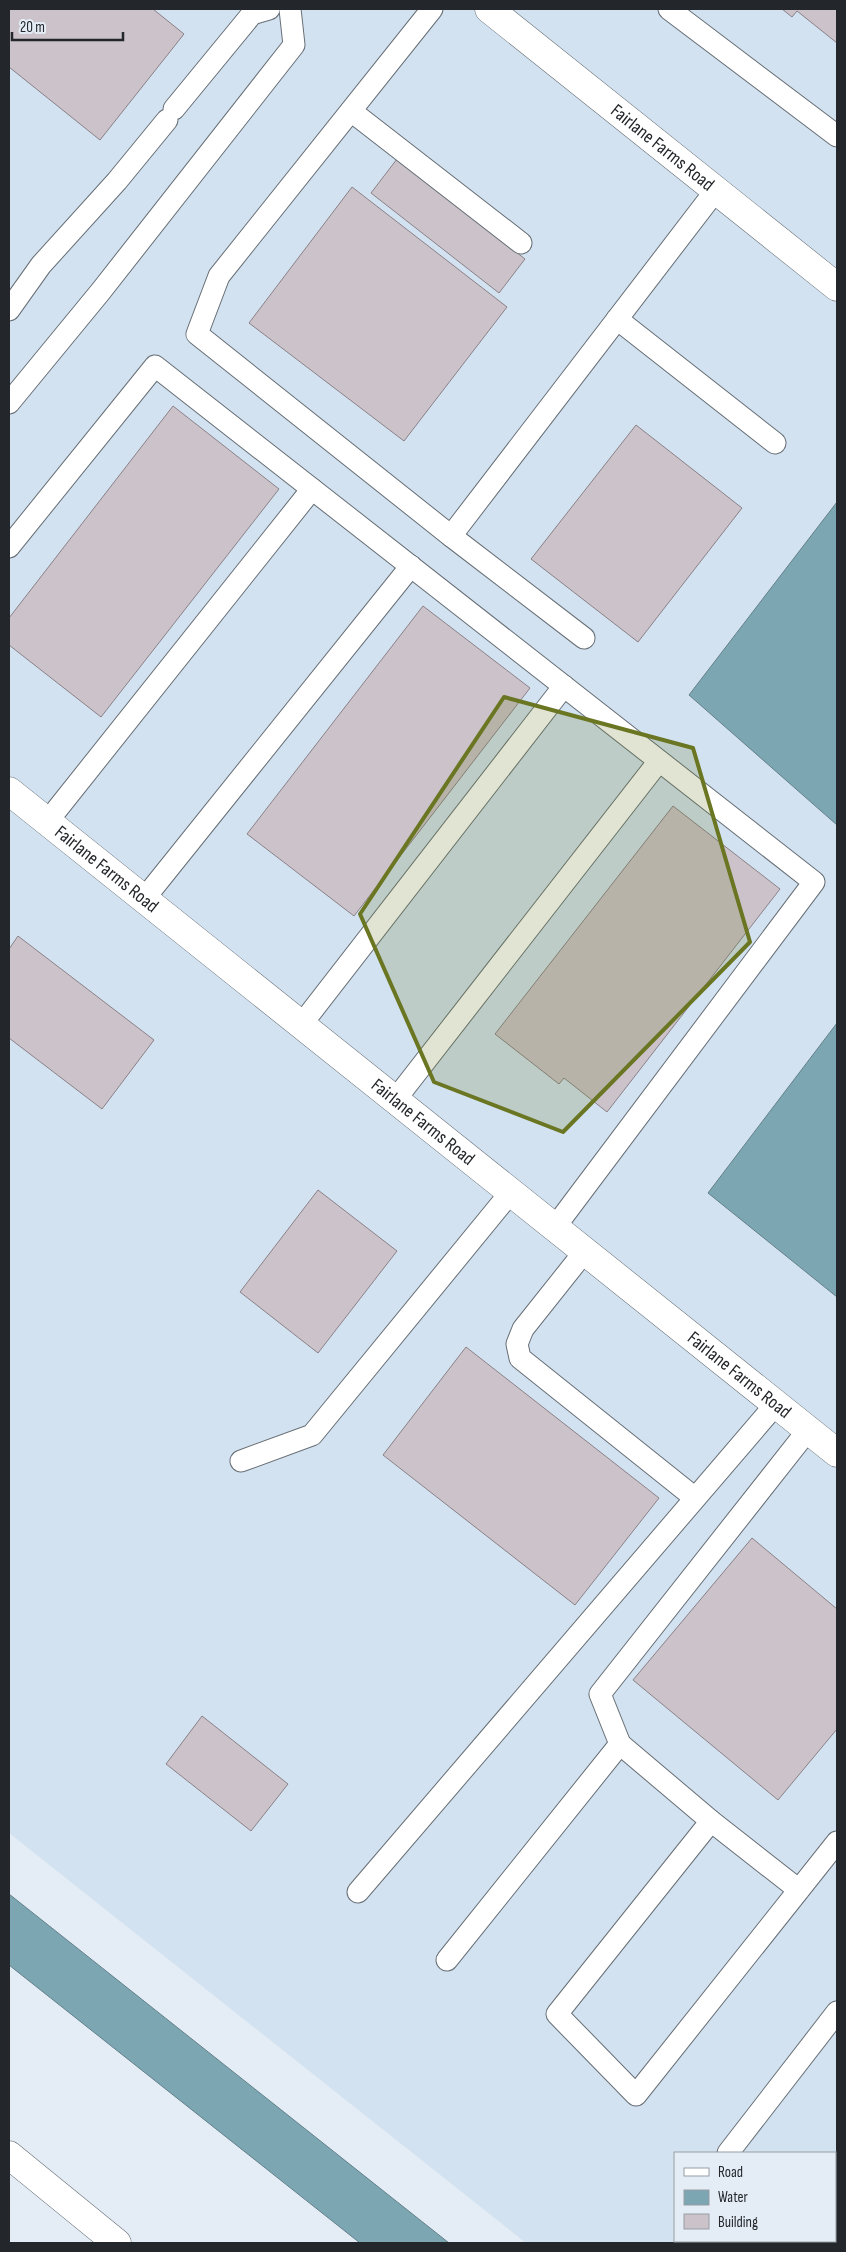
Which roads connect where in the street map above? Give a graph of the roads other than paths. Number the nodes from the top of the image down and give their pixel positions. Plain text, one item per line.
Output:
1 (269, 9) edge
2 (290, 9) edge
3 (432, 9) edge
4 (489, 9) edge
5 (669, 9) edge
6 (351, 111) junction
7 (837, 136) edge
8 (716, 190) junction
9 (520, 243) dead end
10 (837, 287) edge
11 (9, 310) edge
12 (617, 319) junction
13 (9, 403) edge
14 (775, 443) dead end
15 (312, 489) junction
16 (450, 536) junction
17 (9, 547) edge
18 (411, 566) junction
19 (584, 638) dead end
20 (564, 686) junction
21 (659, 761) junction
22 (9, 791) edge
23 (47, 822) junction
24 (144, 899) junction
25 (301, 1025) junction
26 (395, 1100) junction
27 (511, 1192) junction
28 (555, 1227) junction
29 (585, 1252) junction
30 (776, 1404) junction
31 (808, 1430) junction
32 (837, 1453) edge
33 (241, 1461) dead end
34 (696, 1498) junction
35 (620, 1744) junction
36 (711, 1821) junction
37 (837, 1842) edge
38 (799, 1890) junction
39 (358, 1892) dead end
40 (447, 1960) dead end
41 (837, 2012) edge
42 (729, 2152) edge
43 (9, 2155) edge
44 (117, 2243) edge

1 - 11 lane
2 - 13 lane
3 - 6 lane
4 - 8 street, Fairlane Farms Road
5 - 7 lane
6 - 9 lane
6 - 16 lane
8 - 10 street, Fairlane Farms Road
8 - 12 lane
12 - 14 lane
12 - 16 lane
15 - 17 lane
15 - 18 lane
15 - 23 lane
16 - 19 lane
18 - 20 lane
18 - 24 lane
20 - 21 lane
20 - 25 lane
21 - 26 lane
21 - 28 lane
22 - 23 street, Fairlane Farms Road
23 - 24 street, Fairlane Farms Road
24 - 25 street, Fairlane Farms Road
25 - 26 street, Fairlane Farms Road
26 - 27 street, Fairlane Farms Road
27 - 28 street, Fairlane Farms Road
27 - 33 lane
28 - 29 street, Fairlane Farms Road
29 - 30 street, Fairlane Farms Road
29 - 34 lane
30 - 31 street, Fairlane Farms Road
30 - 34 lane
31 - 32 street, Fairlane Farms Road
31 - 35 lane
34 - 39 lane
35 - 36 lane
35 - 40 lane
36 - 38 lane
36 - 38 lane
37 - 38 lane
41 - 42 lane
43 - 44 street

